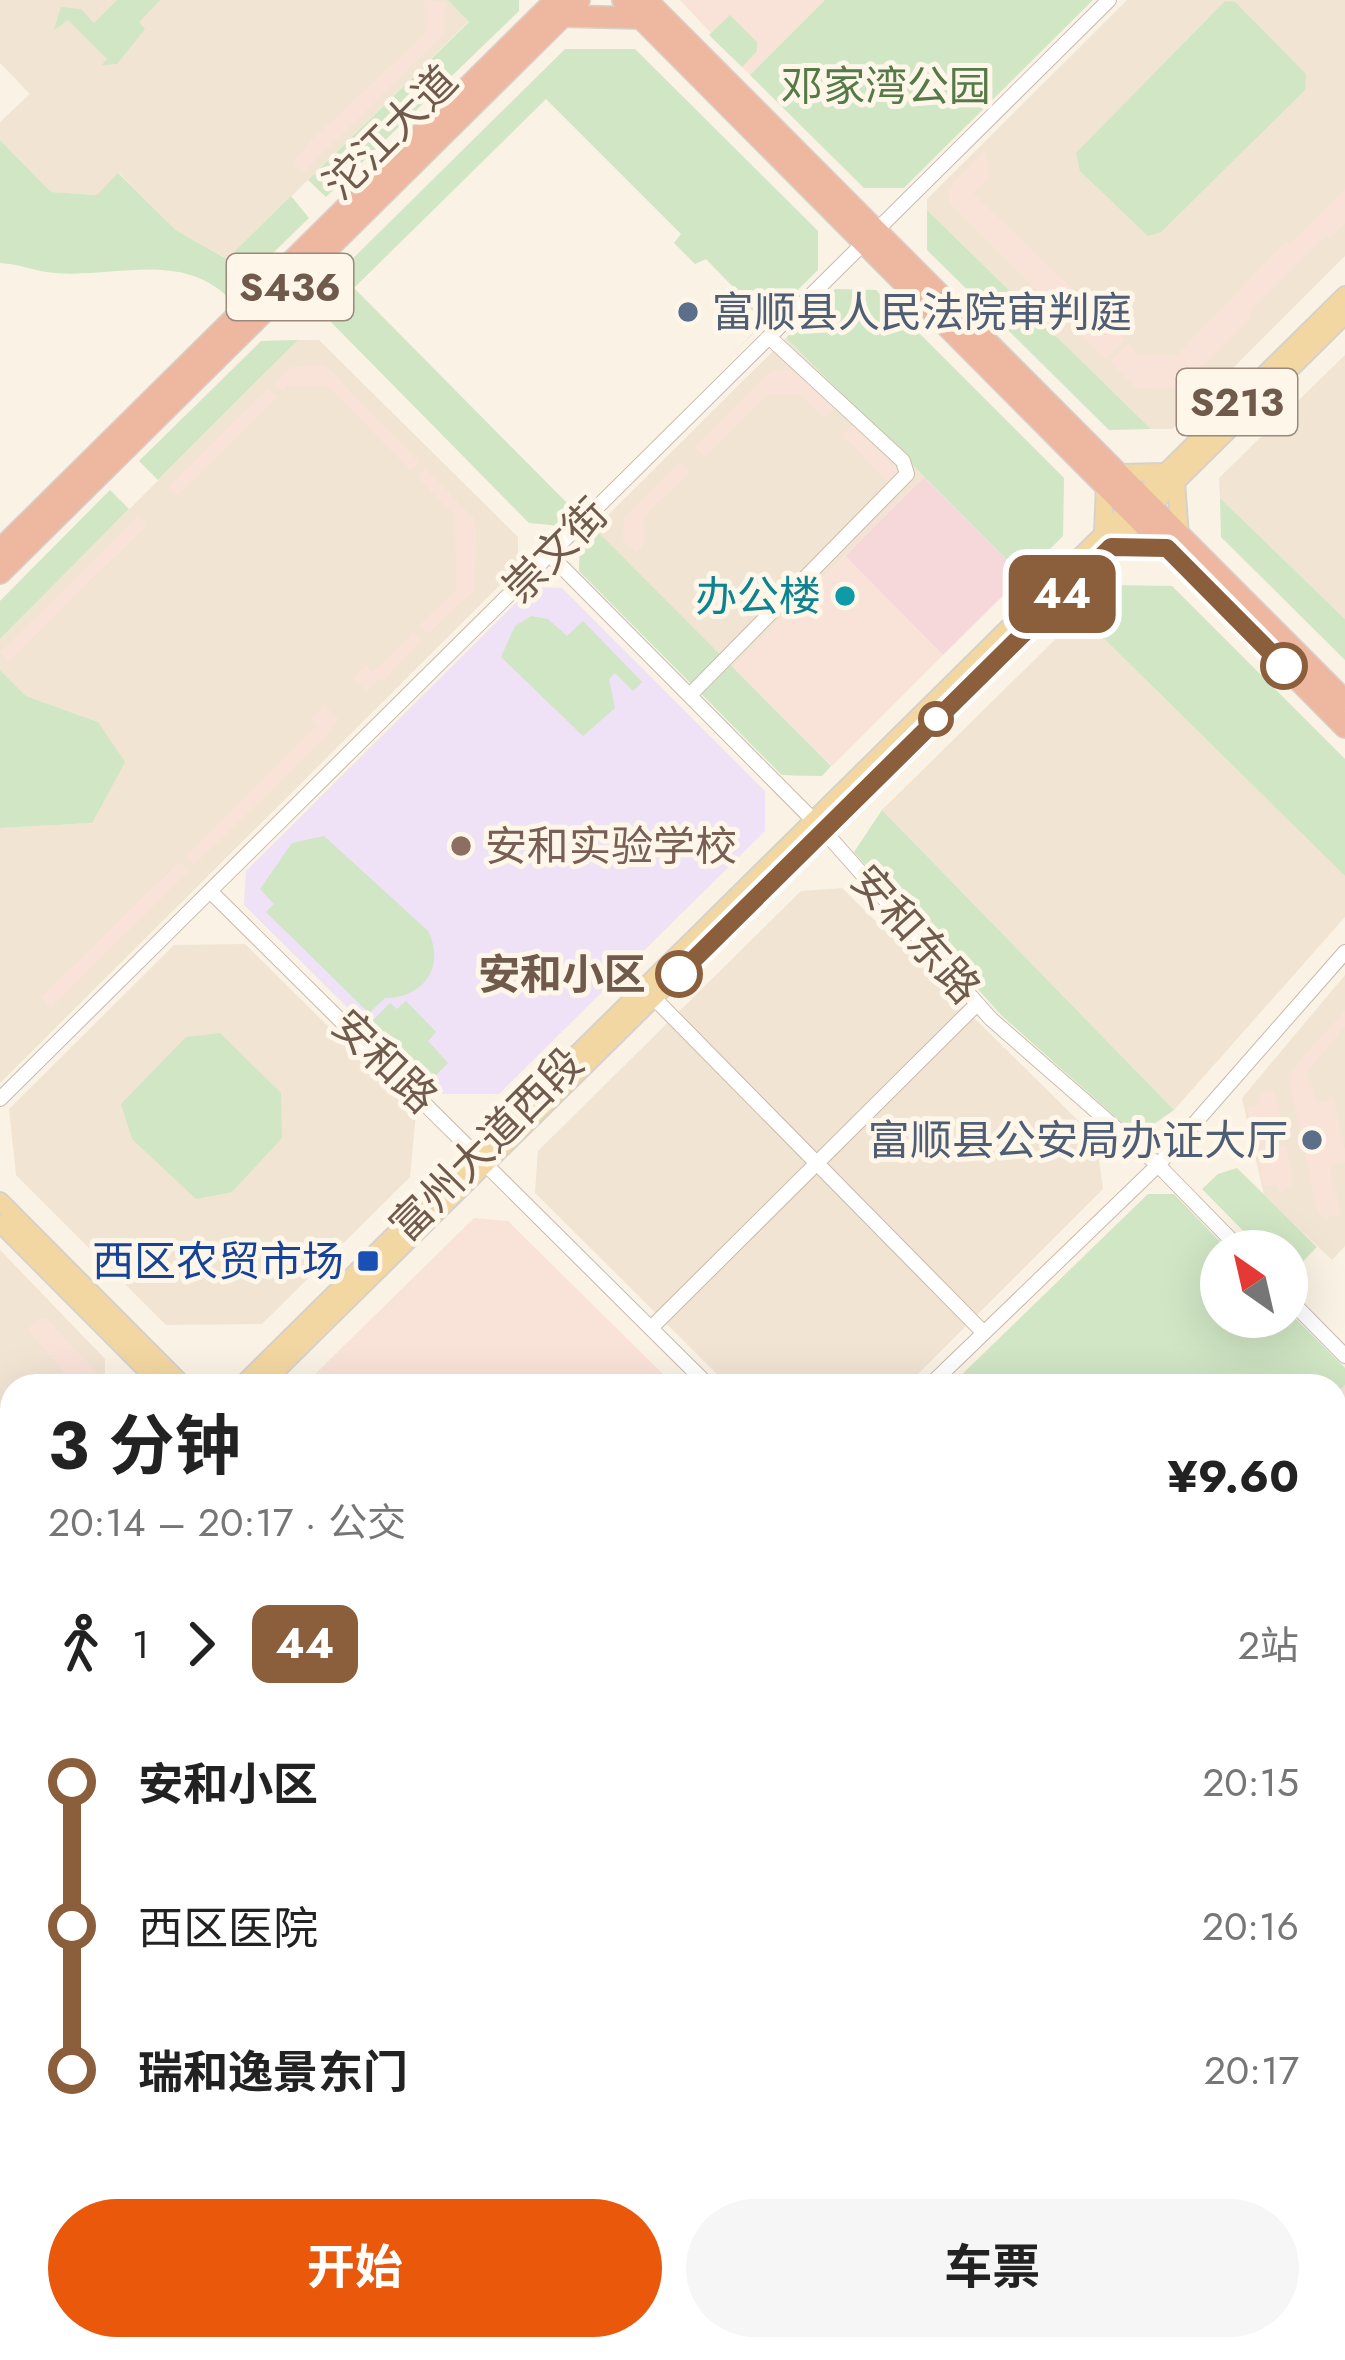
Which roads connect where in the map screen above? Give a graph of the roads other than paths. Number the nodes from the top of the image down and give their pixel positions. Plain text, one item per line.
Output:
1 (623, 0) edge
2 (1109, 0) edge
3 (560, 4) edge
4 (648, 6) edge
5 (871, 238) junction
6 (1345, 295) edge
7 (1345, 315) edge
8 (769, 337) junction
9 (1171, 477) junction
10 (1111, 479) junction
11 (1140, 508) junction
12 (1107, 540) junction
13 (1173, 542) junction
14 (0, 550) edge
15 (550, 555) junction
16 (0, 574) edge
17 (690, 695) junction
18 (1345, 701) edge
19 (1345, 728) edge
20 (819, 825) junction
21 (211, 892) junction
22 (1345, 952) edge
23 (654, 998) junction
24 (977, 1004) junction
25 (0, 1100) edge
26 (483, 1157) junction
27 (817, 1163) junction
28 (1158, 1166) junction
29 (0, 1201) edge
30 (0, 1223) edge
31 (1221, 1230) edge
32 (1308, 1318) edge
33 (650, 1328) junction
34 (983, 1333) junction
35 (1345, 1356) edge
36 (150, 1374) edge
37 (172, 1374) edge
38 (254, 1374) edge
39 (273, 1374) edge
40 (698, 1374) edge
41 (941, 1374) edge

1 - 4 highway
2 - 5 street, 崇文街
3 - 4 highway
3 - 14 highway, 沱江大道 / S436
3 - 16 highway, 沱江大道 / S436
4 - 5 highway
5 - 8 street, 崇文街
5 - 10 highway
6 - 9 main road, 富州大道西段 / S213
7 - 9 main road, 富州大道西段 / S213
8 - 15 street, 崇文街
8 - 17 street
9 - 10 main road
9 - 11 main road, 富州大道西段 / S213
9 - 13 main road
10 - 11 highway
10 - 12 main road
11 - 12 main road, 富州大道西段
11 - 13 highway
12 - 13 main road
12 - 20 main road, 富州大道西段
13 - 18 highway
13 - 19 highway
15 - 17 street, 安和东路
15 - 21 street, 崇文街
17 - 20 street, 安和东路
20 - 23 main road, 富州大道西段
20 - 24 street, 安和东路
20 - 26 main road, 富州大道西段
21 - 25 street, 崇文街
21 - 26 street, 安和路
22 - 28 street
23 - 26 main road, 富州大道西段
23 - 27 street
24 - 27 street
24 - 28 street, 安和东路
26 - 33 street, 安和路
26 - 38 main road, 富州大道西段
26 - 39 main road, 富州大道西段
27 - 33 street
27 - 34 street
28 - 31 street, 安和东路
28 - 34 street
29 - 37 main road
30 - 36 main road
32 - 35 street
33 - 40 street, 安和路
34 - 41 street

